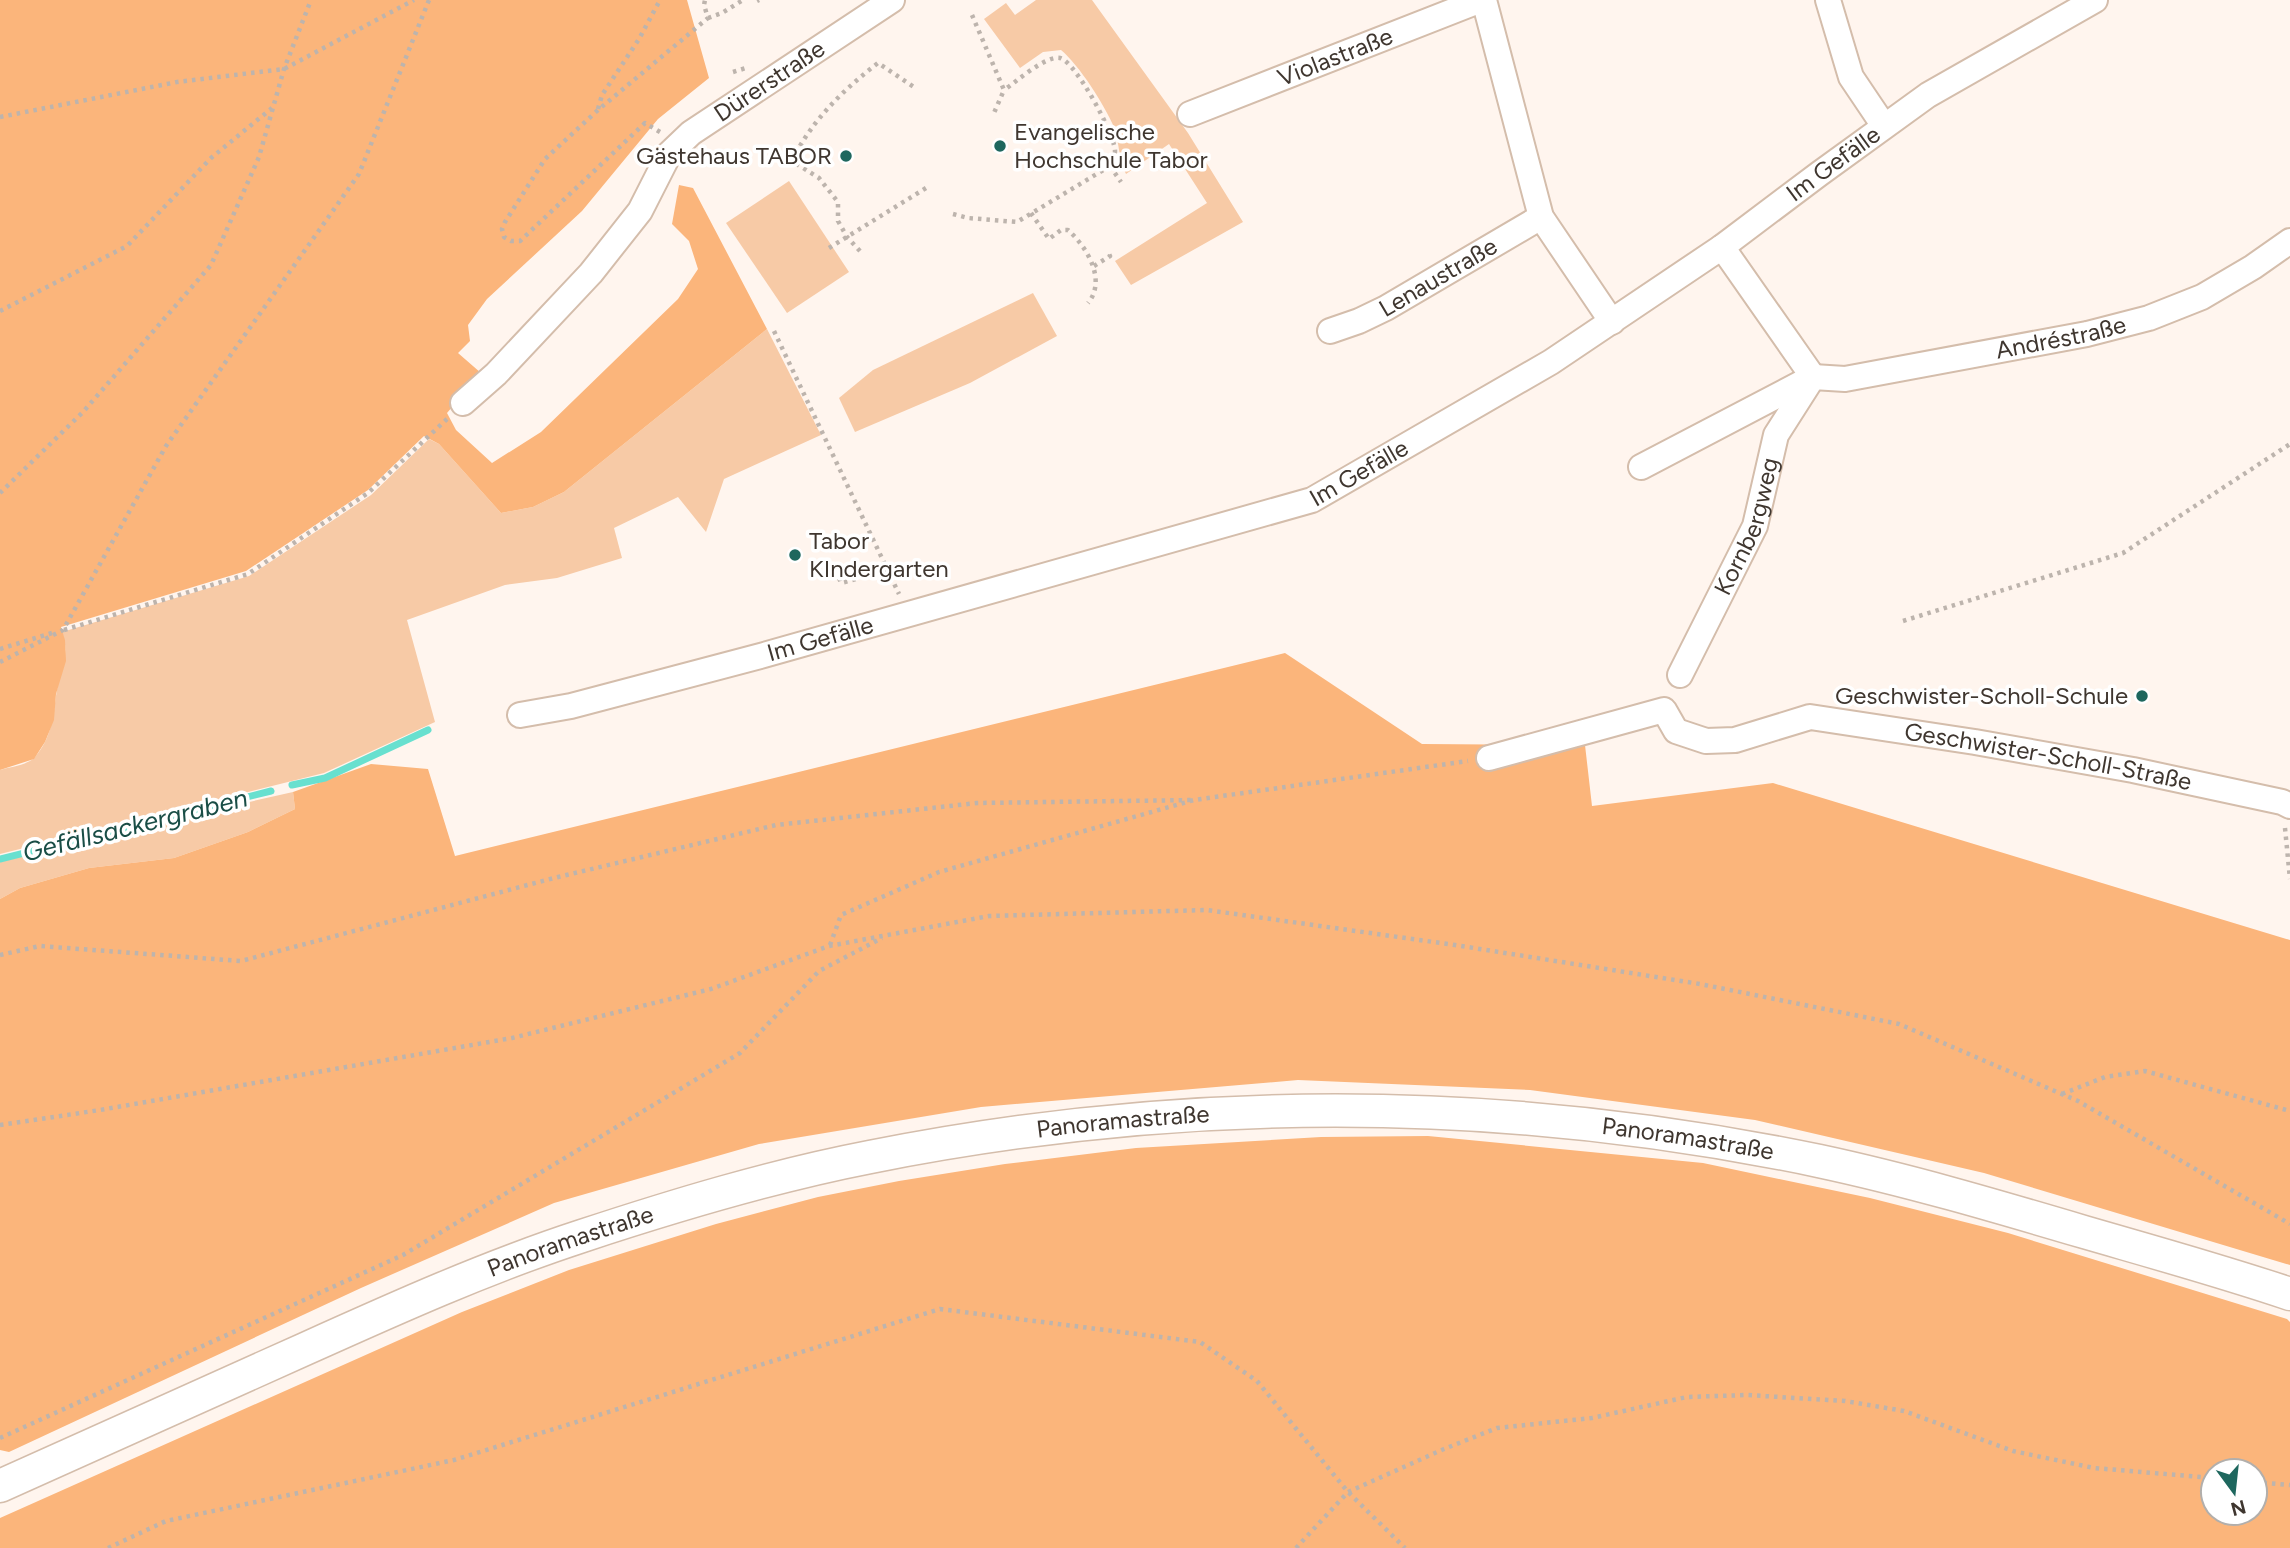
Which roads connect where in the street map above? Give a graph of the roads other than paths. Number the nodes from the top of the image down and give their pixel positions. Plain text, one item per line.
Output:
1 (892, 0) edge
2 (1483, 0) edge
3 (1828, 0) edge
4 (2095, 0) edge
5 (1190, 114) dead end
6 (1884, 126) junction
7 (1541, 217) junction
8 (2290, 241) edge
9 (1722, 247) junction
10 (1612, 322) junction
11 (1331, 331) dead end
12 (1813, 377) junction
13 (463, 404) road end
14 (1641, 467) dead end
15 (1680, 675) dead end
16 (520, 715) dead end
17 (1489, 758) road end
18 (2286, 804) edge
19 (2290, 1294) edge
20 (0, 1486) edge

1 - 13 street, Dürerstraße
2 - 5 street, Violastraße
2 - 7 street
3 - 6 street
4 - 6 street, Im Gefälle
6 - 9 street, Im Gefälle
7 - 10 street
7 - 11 street, Lenaustraße
8 - 12 street, Andréstraße
9 - 10 street, Im Gefälle
9 - 12 street
10 - 16 street, Im Gefälle
12 - 14 street
12 - 15 street, Kornbergweg
17 - 18 street, Geschwister-Scholl-Straße
19 - 20 main road, Panoramastraße

